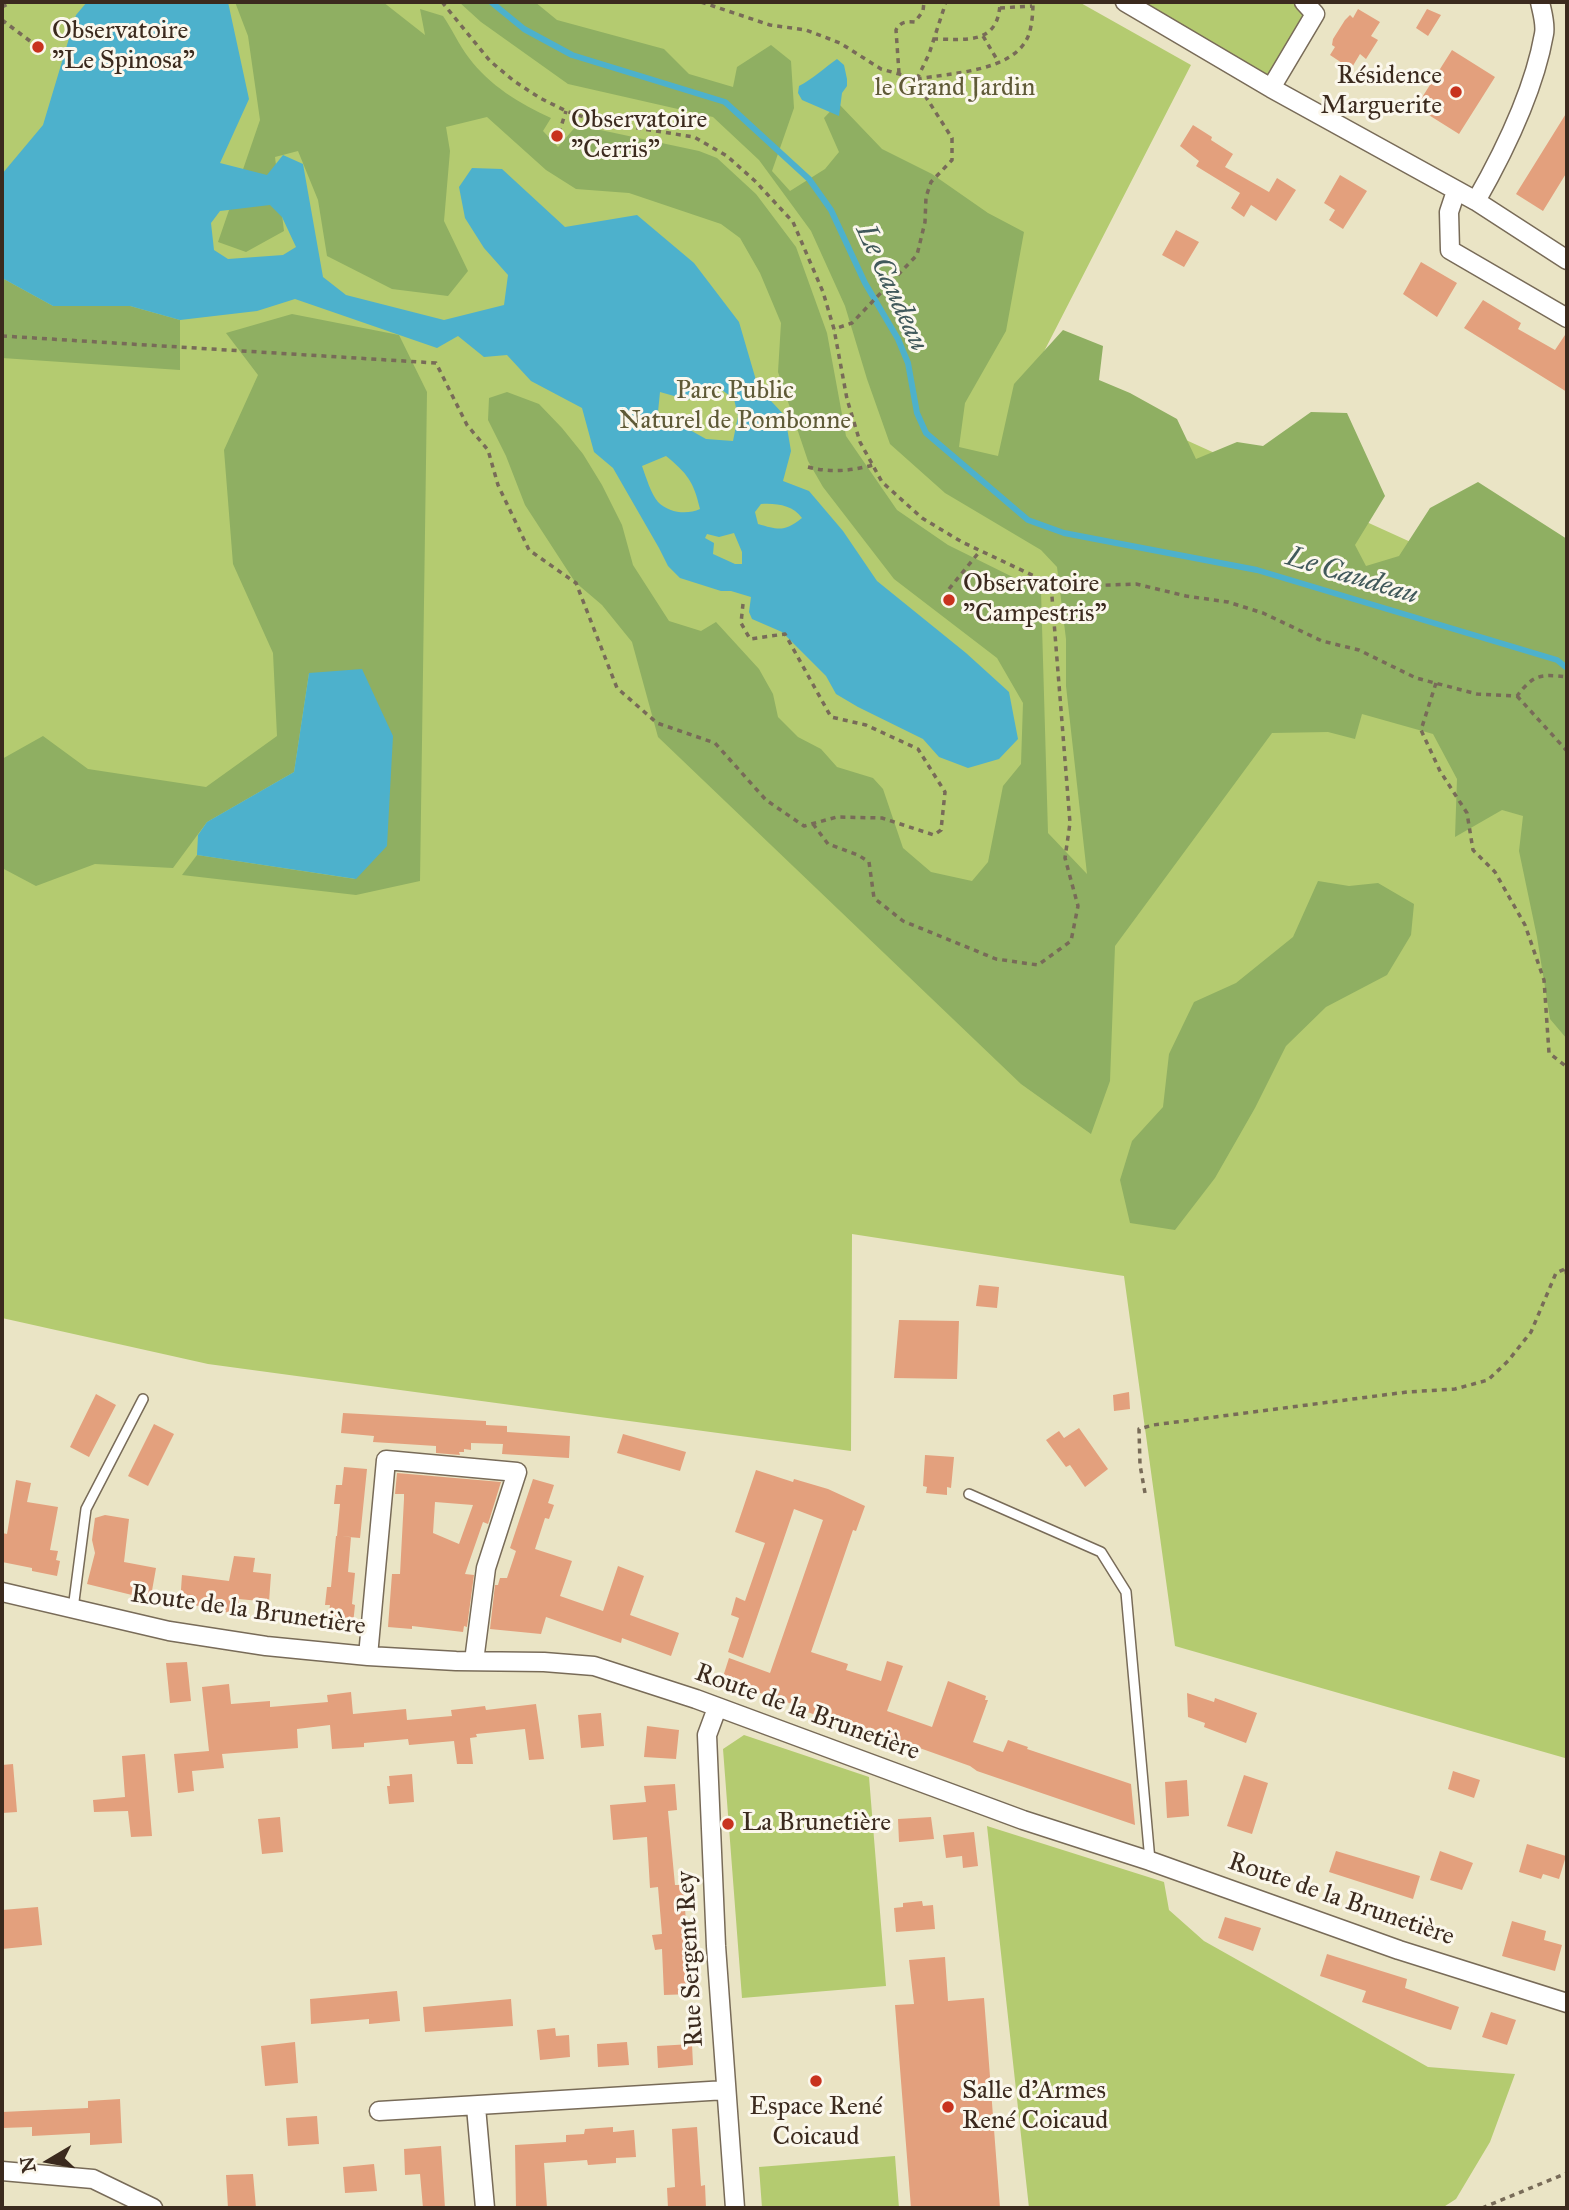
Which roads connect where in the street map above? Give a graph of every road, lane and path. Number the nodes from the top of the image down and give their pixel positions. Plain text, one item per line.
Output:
1 (12, 2) edge
2 (442, 2) edge
3 (701, 2) edge
4 (924, 2) edge
5 (946, 2) edge
6 (1000, 2) edge
7 (1125, 2) edge
8 (1304, 2) edge
9 (1540, 2) edge
10 (1033, 4) edge
11 (2, 7) edge
12 (999, 8) junction
13 (2, 20) edge
14 (984, 36) junction
15 (933, 39) junction
16 (38, 47) dead end
17 (999, 63) junction
18 (899, 74) junction
19 (917, 79) junction
20 (1271, 88) junction
21 (566, 111) junction
22 (559, 134) dead end
23 (1456, 191) junction
24 (1476, 201) junction
25 (1567, 260) edge
26 (1567, 318) edge
27 (834, 328) junction
28 (2, 336) edge
29 (873, 465) junction
30 (808, 467) dead end
31 (980, 551) junction
32 (1051, 584) junction
33 (950, 589) dead end
34 (743, 604) dead end
35 (1567, 677) edge
36 (1436, 683) junction
37 (1517, 696) junction
38 (1567, 751) edge
39 (813, 824) junction
40 (1567, 1067) edge
41 (1567, 1268) edge
42 (1567, 1280) edge
43 (143, 1399) dead end
44 (1144, 1493) dead end
45 (969, 1494) dead end
46 (2, 1592) edge
47 (73, 1609) junction
48 (368, 1656) junction
49 (474, 1661) junction
50 (717, 1708) junction
51 (1150, 1861) junction
52 (1567, 2003) edge
53 (726, 2090) junction
54 (476, 2107) junction
55 (379, 2111) dead end
56 (2, 2171) edge
57 (1567, 2173) edge
58 (153, 2208) edge
59 (485, 2208) edge
60 (735, 2208) edge
61 (1482, 2208) edge

1 - 11 path
2 - 21 path
3 - 18 path
4 - 18 path
5 - 15 path
6 - 12 path
7 - 20 street
8 - 20 street
9 - 24 street
10 - 12 path
10 - 17 path
12 - 14 path
13 - 16 path
14 - 15 path
14 - 17 path
15 - 19 path
17 - 19 path
18 - 19 path
19 - 27 path
20 - 23 street
21 - 22 path
21 - 27 path
23 - 24 street
23 - 26 street
24 - 25 street
27 - 29 path
28 - 39 path
29 - 30 path
29 - 31 path
31 - 32 path
31 - 33 path
32 - 36 path
32 - 39 path
34 - 39 path
35 - 37 path
36 - 37 path
36 - 40 path
37 - 38 path
41 - 42 path
41 - 44 path
43 - 47 lane
45 - 51 lane
46 - 47 street, Route de la Brunetière
47 - 48 street, Route de la Brunetière
48 - 49 street, Route de la Brunetière
48 - 49 street
49 - 50 street, Route de la Brunetière
50 - 51 street, Route de la Brunetière
50 - 53 street, Rue Sergent Rey
51 - 52 street, Route de la Brunetière
53 - 54 street
53 - 60 street, Rue Sergent Rey
54 - 55 street
54 - 59 street
56 - 58 street
57 - 61 path

